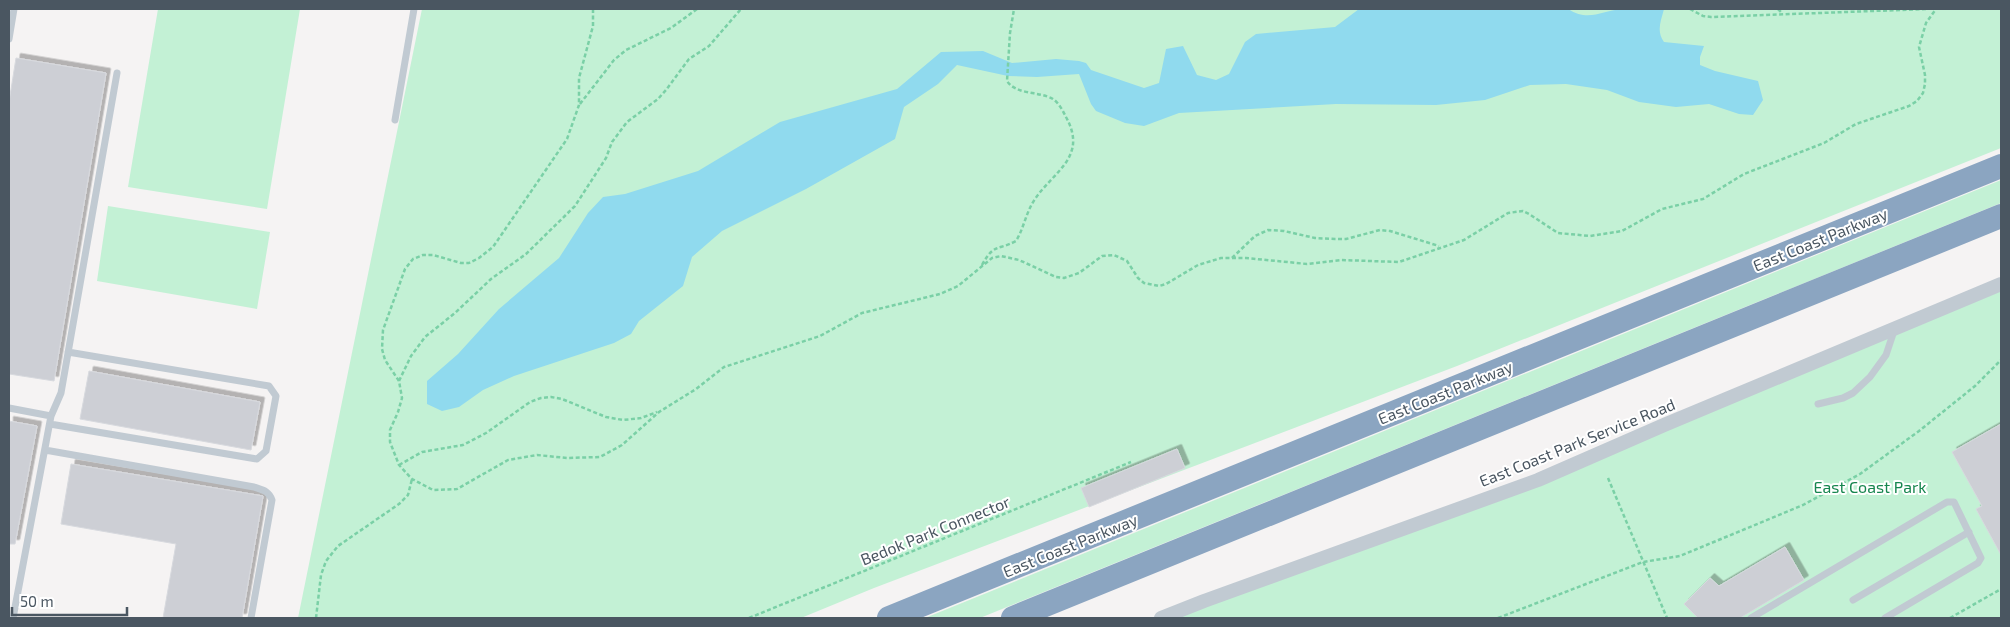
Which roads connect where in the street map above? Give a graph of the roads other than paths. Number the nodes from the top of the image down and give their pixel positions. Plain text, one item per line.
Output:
1 (14, 9) edge
2 (414, 9) edge
3 (9, 39) edge
4 (116, 73) dead end
5 (395, 120) dead end
6 (2001, 166) edge
7 (2001, 216) edge
8 (2001, 284) edge
9 (1895, 328) junction
10 (68, 352) junction
11 (1818, 404) dead end
12 (9, 408) edge
13 (51, 416) junction
14 (50, 424) junction
15 (45, 450) junction
16 (1969, 532) junction
17 (1853, 600) dead end
18 (13, 618) edge
19 (250, 618) edge
20 (889, 618) edge
21 (1014, 618) edge
22 (1162, 618) edge
23 (1751, 618) edge
24 (1885, 618) edge

1 - 3 lane
2 - 5 lane
4 - 10 lane
6 - 20 highway, East Coast Parkway
7 - 21 highway
8 - 9 street, East Coast Park Service Road
9 - 11 lane
9 - 22 street, East Coast Park Service Road
10 - 13 lane
10 - 14 lane
12 - 13 lane
13 - 14 lane
14 - 15 lane
15 - 18 lane
15 - 19 lane
16 - 17 lane
16 - 23 lane
16 - 24 lane

